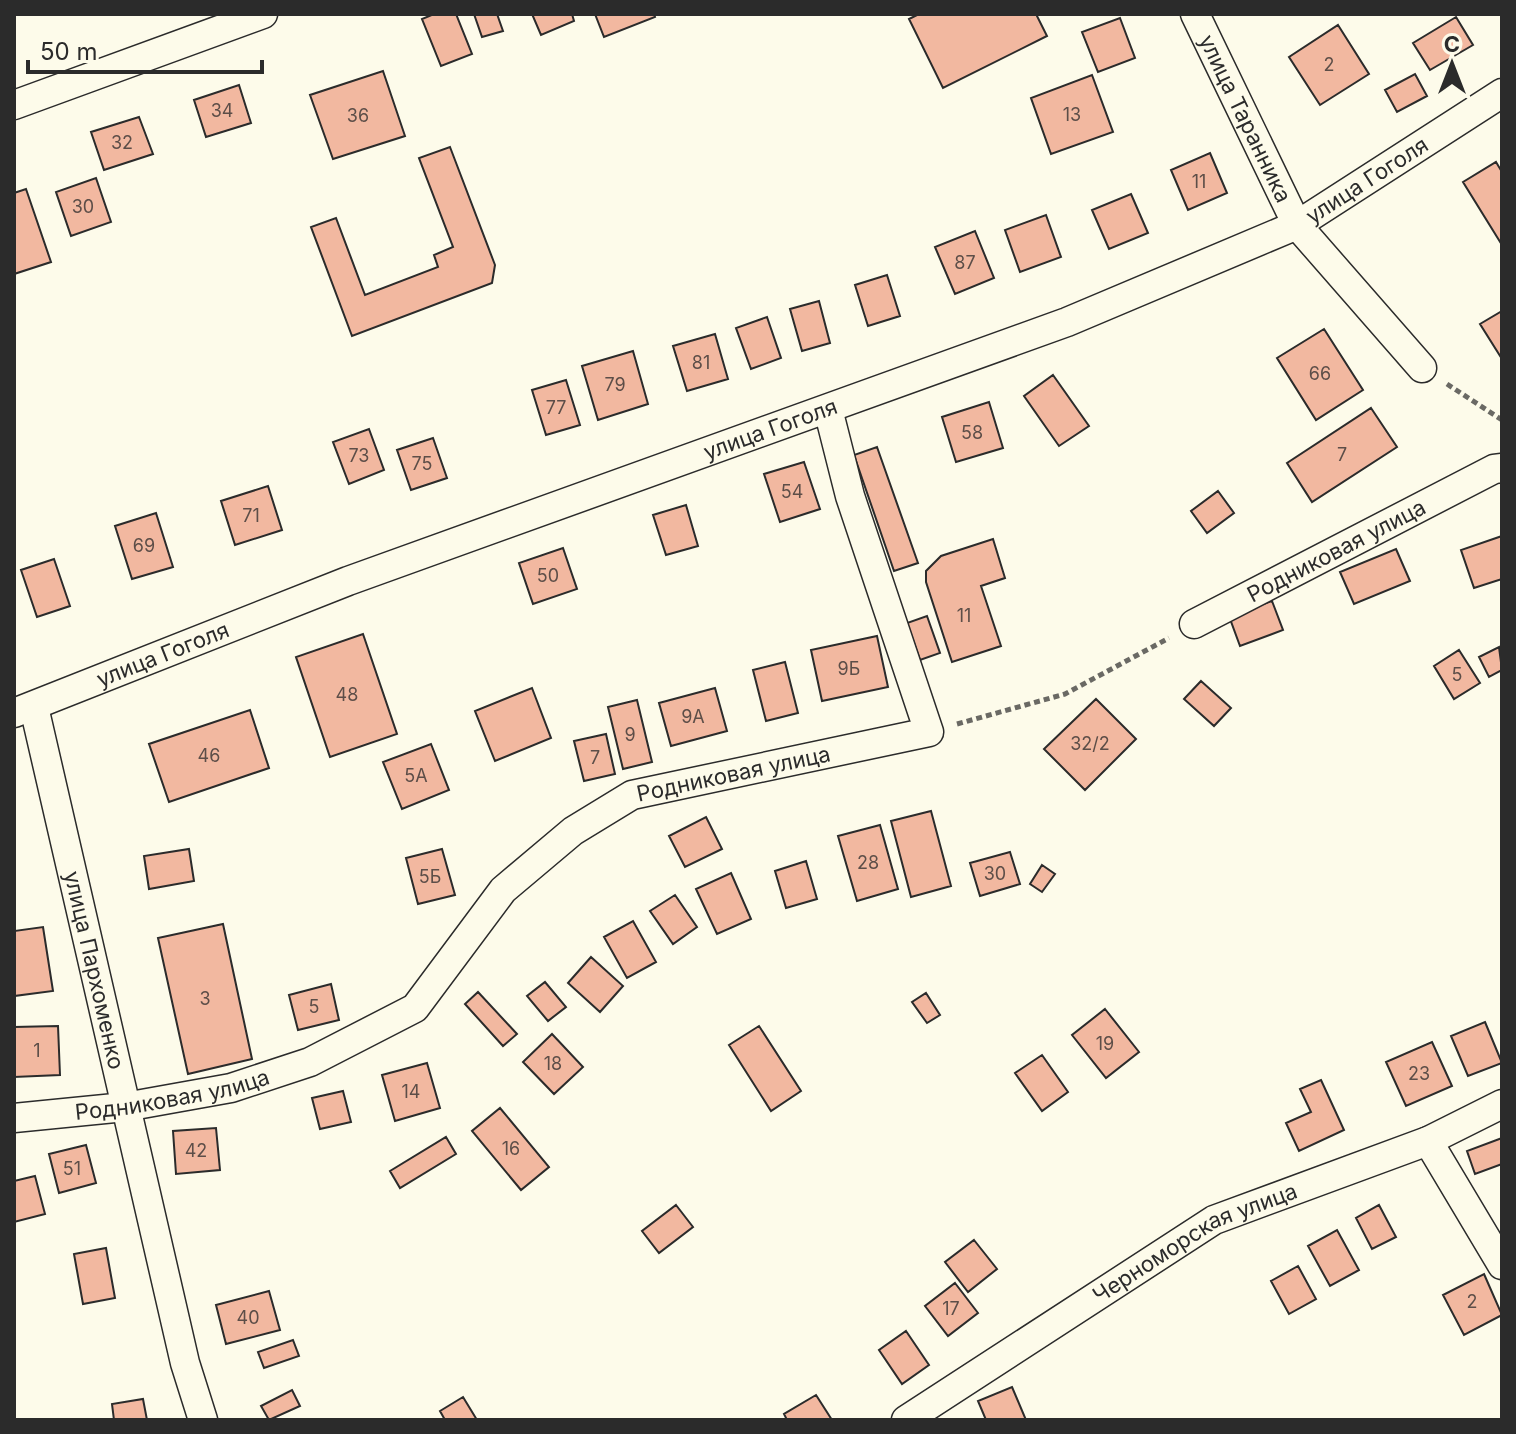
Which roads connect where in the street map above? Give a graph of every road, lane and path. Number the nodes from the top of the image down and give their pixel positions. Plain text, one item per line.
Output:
1 (263, 14) edge
2 (1195, 14) edge
3 (1502, 93) edge
4 (14, 105) edge
5 (1297, 225) junction
6 (1422, 368) joint
7 (828, 409) junction
8 (1502, 420) edge
9 (1502, 468) edge
10 (1194, 624) joint
11 (24, 710) edge
12 (929, 732) junction
13 (1502, 1104) edge
14 (125, 1107) junction
15 (14, 1118) edge
16 (1428, 1141) junction
17 (1502, 1265) edge
18 (203, 1420) edge
19 (906, 1420) edge

1 - 4 street
2 - 5 street, улица Таранника
3 - 5 street, улица Гоголя
5 - 6 street, улица Таранника
5 - 7 street, улица Гоголя
6 - 8 path
7 - 11 street, улица Гоголя
7 - 12 street
9 - 10 street, Родниковая улица
10 - 12 path
11 - 14 street, улица Пархоменко
12 - 14 street, Родниковая улица
13 - 16 street, Черноморская улица
14 - 15 street, Родниковая улица
14 - 18 street, улица Пархоменко
16 - 17 street
16 - 19 street, Черноморская улица

